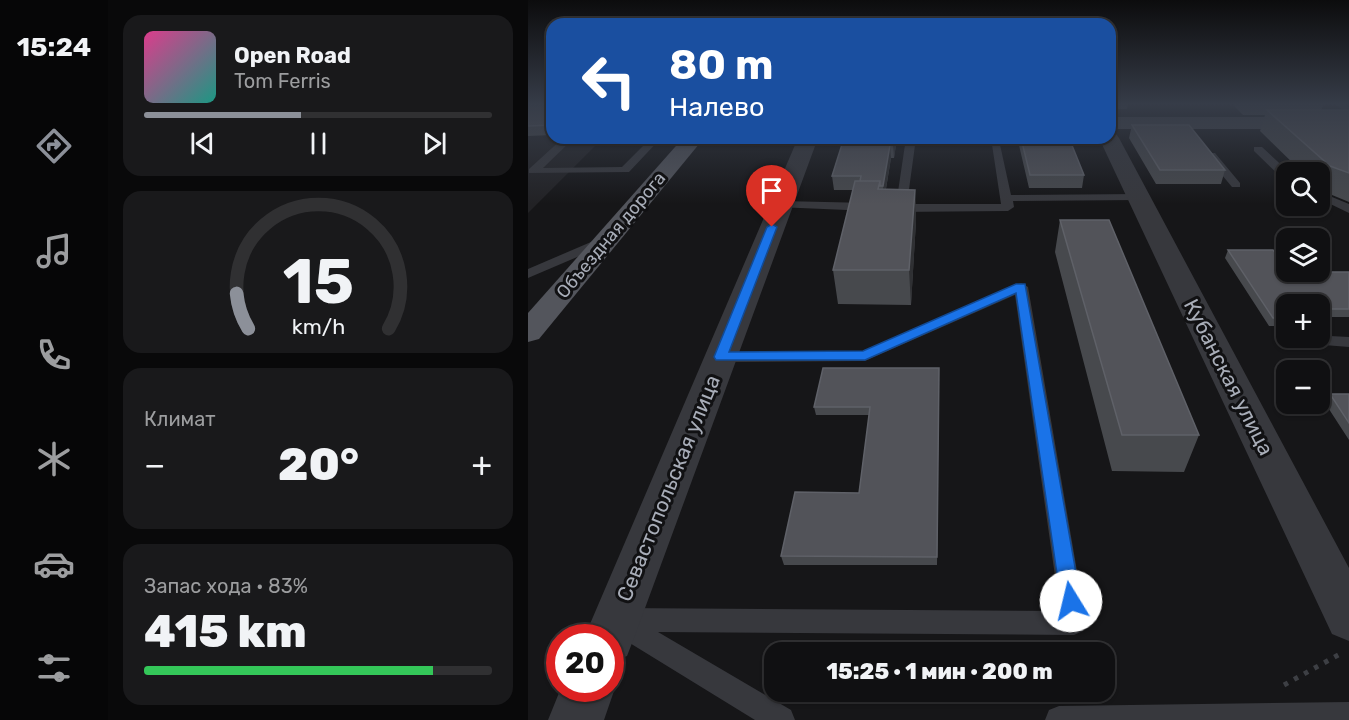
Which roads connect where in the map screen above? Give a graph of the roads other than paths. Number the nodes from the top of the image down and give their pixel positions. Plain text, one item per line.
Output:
1 (562, 144) edge
2 (650, 144) edge
3 (689, 144) edge
4 (806, 144) edge
5 (910, 144) edge
6 (995, 144) edge
7 (1112, 144) edge
8 (1206, 149) edge
9 (1258, 149) dead end
10 (1276, 166) edge
11 (530, 173) edge
12 (1236, 184) dead end
13 (1138, 197) junction
14 (1006, 198) junction
15 (1330, 200) edge
16 (781, 206) junction
17 (901, 208) junction
18 (1349, 209) edge
19 (608, 238) junction
20 (528, 274) edge
21 (528, 332) edge
22 (1330, 341) dead end
23 (1349, 342) edge
24 (721, 357) junction
25 (1349, 617) edge
26 (614, 624) edge
27 (624, 629) edge
28 (624, 636) edge
29 (583, 702) edge
30 (1349, 716) edge
31 (576, 720) edge
32 (780, 720) edge
33 (1059, 720) edge

1 - 11 lane
2 - 11 lane
3 - 19 main road, Объездная дорога
4 - 16 street, Севастопольская улица
5 - 17 lane
6 - 14 lane
7 - 13 street, Кубанская улица
8 - 12 lane
9 - 10 lane
13 - 14 lane
13 - 25 street, Кубанская улица
14 - 17 lane
15 - 18 lane
16 - 17 lane
16 - 24 street, Севастопольская улица
19 - 20 lane
19 - 21 main road, Объездная дорога
22 - 23 lane
24 - 26 street, Севастопольская улица
24 - 27 lane
28 - 32 lane
29 - 31 street
30 - 33 lane

